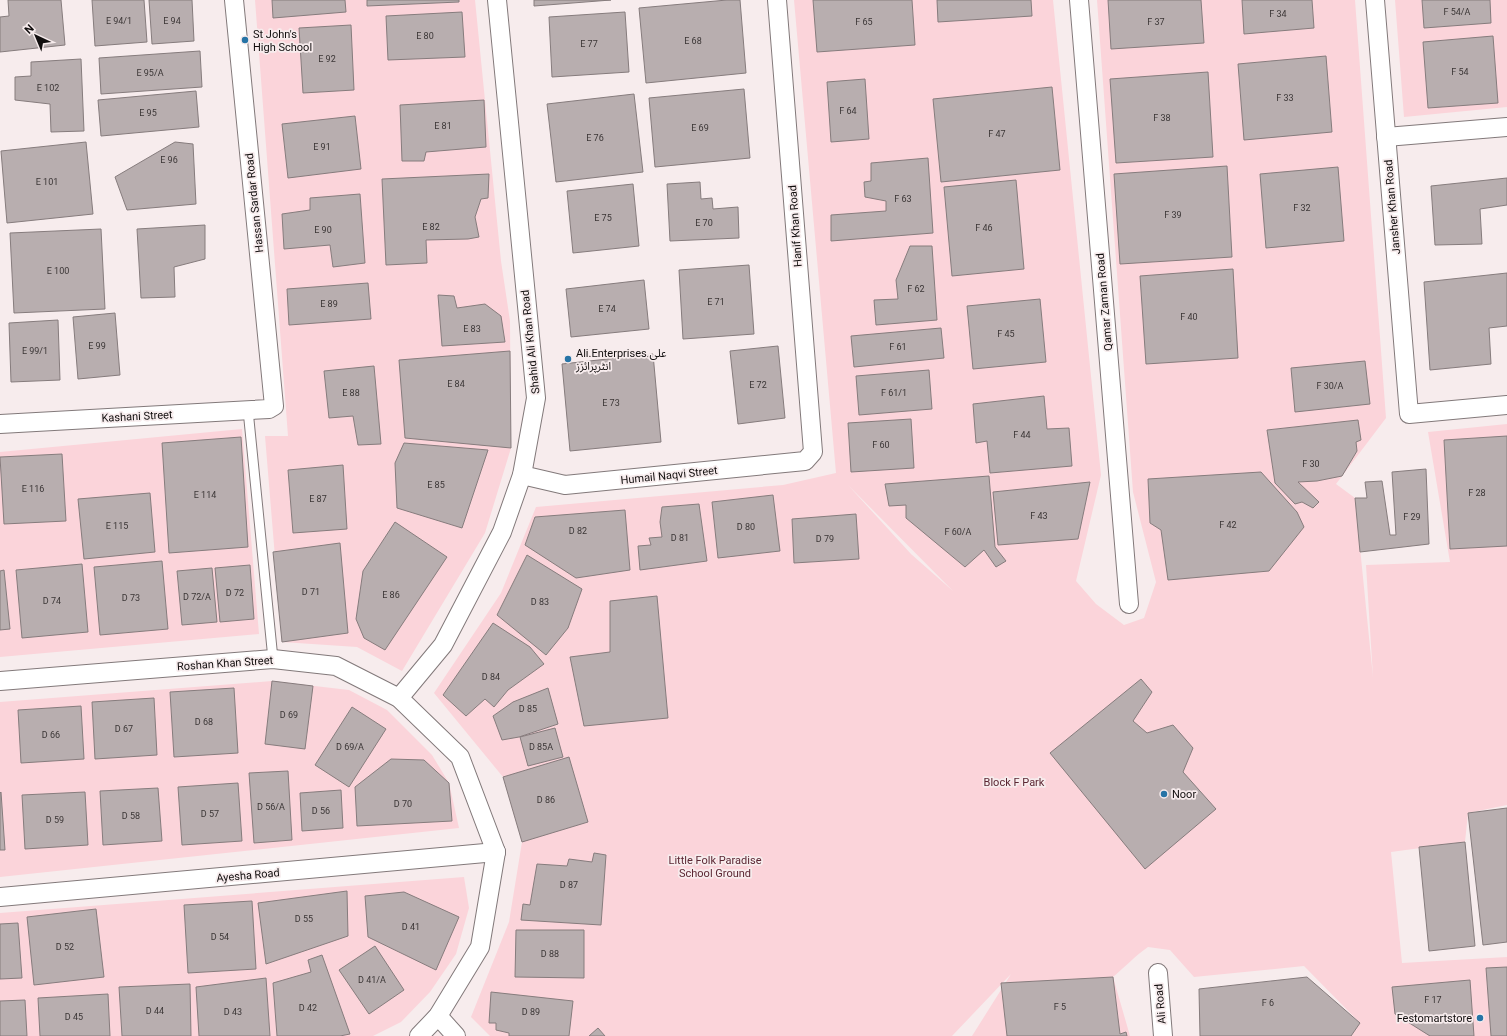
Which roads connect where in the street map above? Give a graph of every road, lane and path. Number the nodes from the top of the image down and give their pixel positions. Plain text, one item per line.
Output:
1 (234, 0) edge
2 (497, 0) edge
3 (777, 0) edge
4 (1079, 0) edge
5 (1375, 0) edge
6 (1507, 127) edge
7 (1386, 137) junction
8 (1507, 405) edge
9 (274, 406) joint
10 (248, 410) junction
11 (0, 424) edge
12 (813, 452) joint
13 (522, 475) junction
14 (1129, 604) dead end
15 (273, 658) junction
16 (0, 681) edge
17 (399, 698) junction
18 (496, 852) junction
19 (0, 897) edge
20 (1158, 973) dead end
21 (438, 1016) junction
22 (419, 1036) edge
23 (456, 1036) edge
24 (1163, 1036) edge

1 - 9 street, Hassan Sardar Road
2 - 13 street, Shahid Ali Khan Road
3 - 12 street, Hanif Khan Road
4 - 14 street, Qamar Zaman Road
5 - 7 street, Jansher Khan Road
6 - 7 street
7 - 8 street, Jansher Khan Road
9 - 10 street, Kashani Street
10 - 11 street, Kashani Street
10 - 15 lane
12 - 13 street, Humail Naqvi Street
13 - 17 street, Shahid Ali Khan Road
15 - 16 street, Roshan Khan Street
15 - 17 street, Roshan Khan Street
17 - 18 street, Roshan Khan Street
18 - 19 street, Ayesha Road
18 - 21 street
20 - 24 street, Ali Road
21 - 22 street
21 - 23 street

